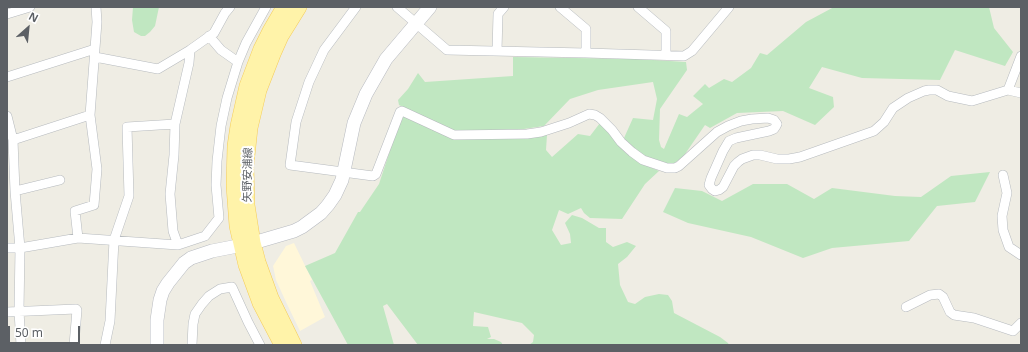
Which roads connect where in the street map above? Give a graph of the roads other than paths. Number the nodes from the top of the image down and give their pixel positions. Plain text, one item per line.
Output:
1 (30, 7) edge
2 (96, 7) edge
3 (266, 7) edge
4 (284, 7) edge
5 (299, 7) edge
6 (356, 7) edge
7 (397, 7) edge
8 (430, 7) edge
9 (504, 7) edge
10 (560, 7) edge
11 (638, 7) edge
12 (227, 9) edge
13 (723, 9) edge
14 (7, 14) edge
15 (416, 24) junction
16 (209, 36) junction
17 (190, 50) junction
18 (497, 51) junction
19 (95, 53) junction
20 (586, 53) junction
21 (666, 55) junction
22 (1021, 56) edge
23 (238, 62) junction
24 (7, 77) edge
25 (1008, 90) junction
26 (1021, 92) edge
27 (90, 115) junction
28 (7, 116) edge
29 (176, 124) junction
30 (13, 140) junction
31 (344, 172) junction
32 (1002, 175) dead end
33 (60, 180) dead end
34 (15, 191) junction
35 (78, 238) junction
36 (114, 240) junction
37 (247, 244) junction
38 (178, 245) junction
39 (7, 248) edge
40 (20, 248) junction
41 (1021, 255) edge
42 (906, 307) dead end
43 (19, 311) junction
44 (7, 312) edge
45 (1021, 323) edge
46 (21, 345) edge
47 (74, 345) edge
48 (105, 345) edge
49 (157, 345) edge
50 (192, 345) edge
51 (260, 345) edge
52 (282, 345) edge
53 (294, 345) edge

1 - 14 street
2 - 19 street
3 - 23 street
4 - 37 main road, 矢野安浦線
5 - 37 main road, 矢野安浦線
6 - 31 street
7 - 15 street
8 - 15 street
9 - 18 street
10 - 20 street
11 - 21 street
12 - 16 street
13 - 21 street
15 - 18 street
15 - 31 street
16 - 17 street
16 - 23 street
17 - 19 street
17 - 29 street
18 - 20 street
19 - 24 street
19 - 27 street
20 - 21 street
22 - 25 street
23 - 38 street
25 - 26 street
25 - 31 street
27 - 30 street
27 - 35 street
28 - 30 street
29 - 36 street
29 - 38 street
30 - 34 street
31 - 37 street
32 - 41 street
33 - 34 street
34 - 40 street
35 - 36 street
35 - 40 street
36 - 38 street
36 - 48 street
37 - 49 street
37 - 52 main road, 矢野安浦線
37 - 53 main road, 矢野安浦線
39 - 40 street
40 - 43 street
42 - 45 street
43 - 44 street
43 - 46 street
43 - 47 street
50 - 51 street

